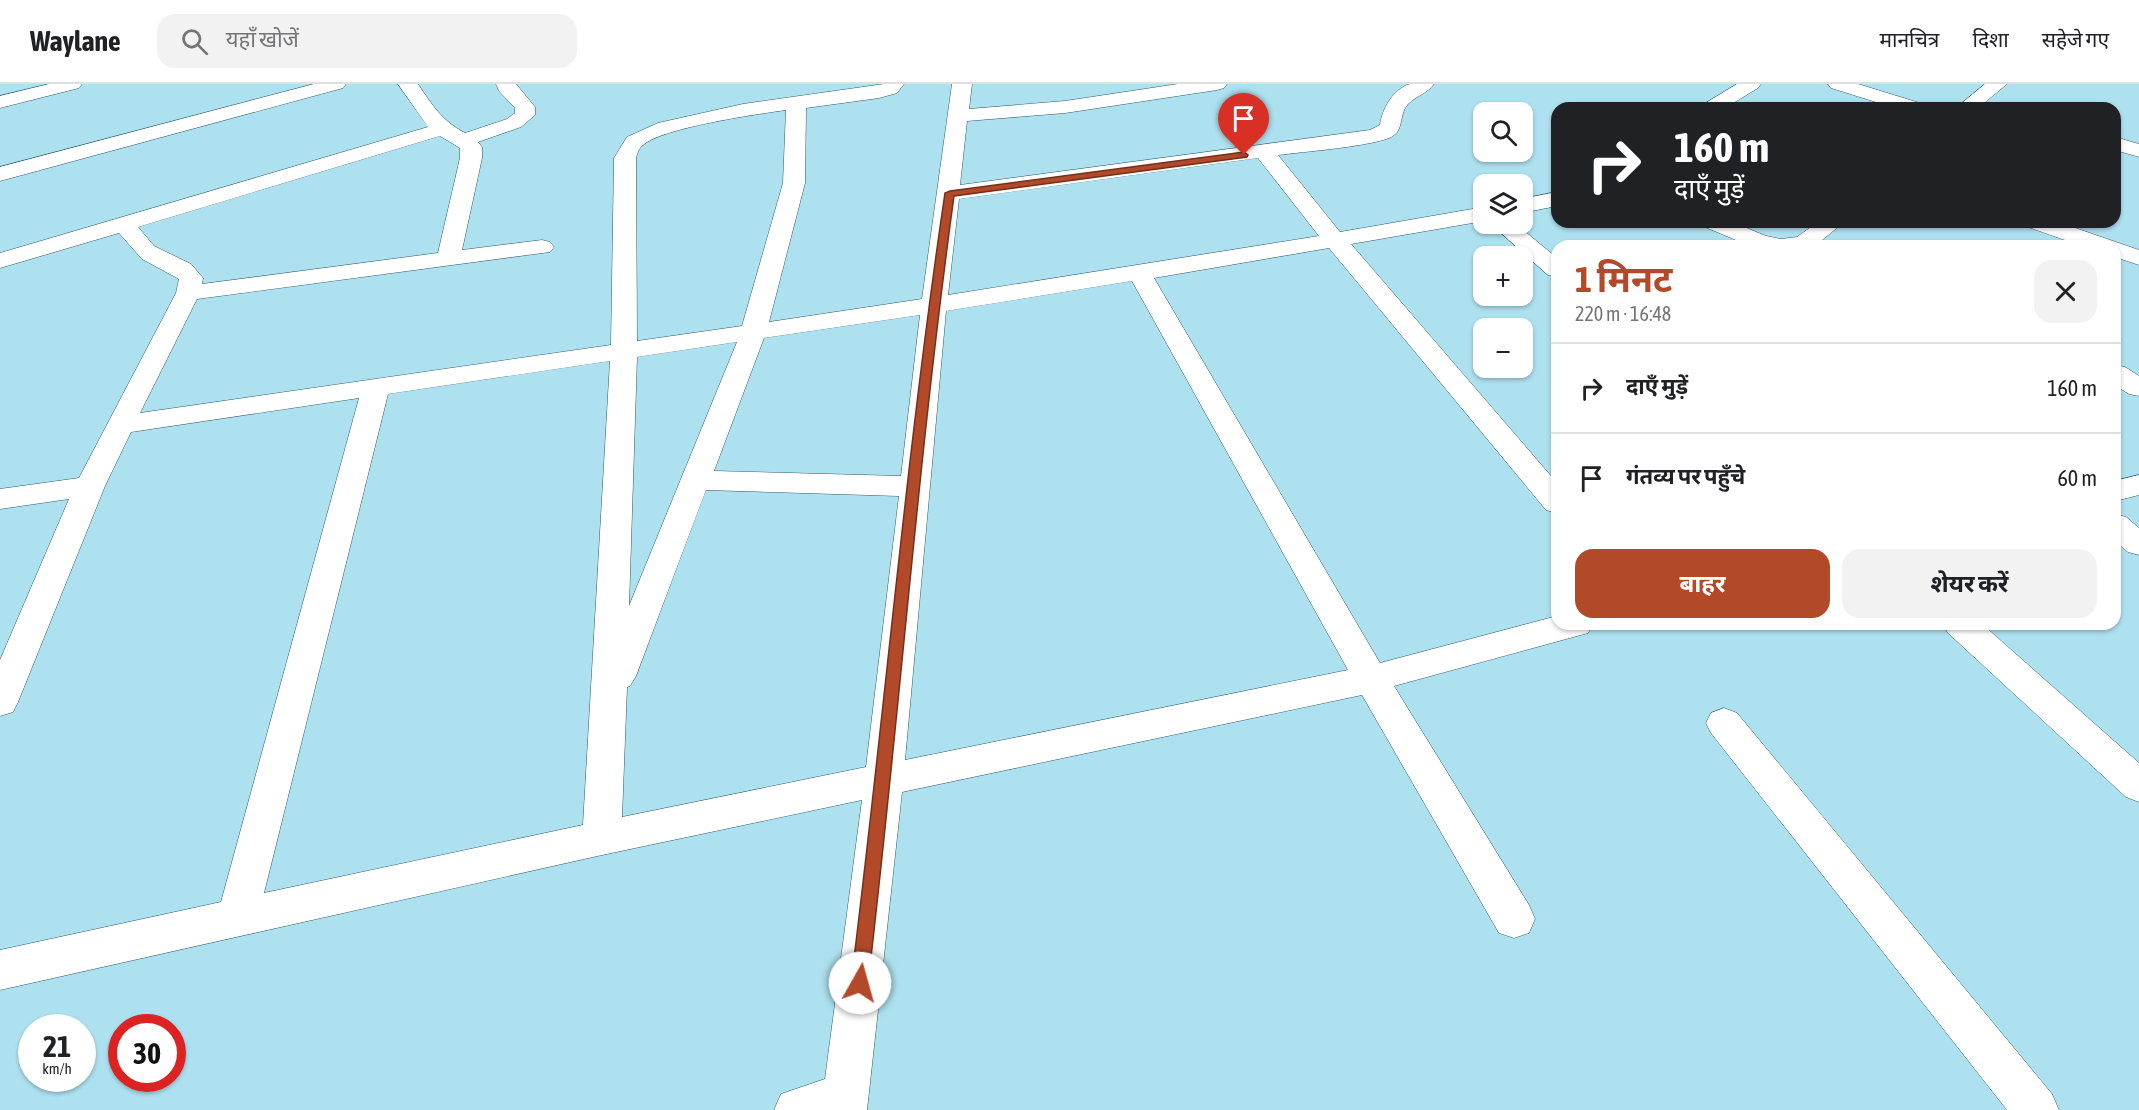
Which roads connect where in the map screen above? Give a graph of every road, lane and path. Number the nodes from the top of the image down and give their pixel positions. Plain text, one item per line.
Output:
1 (72, 84) edge
2 (336, 84) edge
3 (408, 84) edge
4 (506, 84) edge
5 (894, 84) edge
6 (962, 84) edge
7 (1217, 84) edge
8 (1424, 84) edge
9 (1751, 84) edge
10 (1838, 84) edge
11 (1996, 84) edge
12 (0, 102) edge
13 (1721, 102) edge
14 (1896, 102) edge
15 (1974, 102) edge
16 (796, 103) junction
17 (958, 116) junction
18 (442, 129) junction
19 (464, 141) junction
20 (2121, 145) edge
21 (2139, 151) edge
22 (1265, 152) junction
23 (0, 174) edge
24 (950, 193) junction
25 (1551, 200) edge
26 (1533, 204) edge
27 (1473, 216) edge
28 (124, 224) junction
29 (1725, 228) edge
30 (1826, 228) edge
31 (2053, 228) edge
32 (1515, 234) edge
33 (1749, 240) edge
34 (1815, 240) edge
35 (2088, 240) edge
36 (1335, 241) junction
37 (542, 247) dead end
38 (2121, 251) edge
39 (2139, 258) edge
40 (448, 260) junction
41 (0, 261) edge
42 (1551, 265) edge
43 (1139, 272) junction
44 (188, 293) junction
45 (934, 304) junction
46 (753, 334) junction
47 (624, 350) junction
48 (2121, 377) edge
49 (376, 387) junction
50 (2139, 388) edge
51 (120, 426) junction
52 (696, 480) junction
53 (2139, 485) edge
54 (90, 486) junction
55 (915, 486) junction
56 (2121, 490) edge
57 (1551, 496) edge
58 (0, 499) edge
59 (2121, 530) edge
60 (2139, 544) edge
61 (1554, 630) edge
62 (1967, 630) edge
63 (1371, 679) junction
64 (3, 690) edge
65 (608, 700) junction
66 (1724, 723) dead end
67 (884, 779) junction
68 (2139, 786) edge
69 (602, 838) junction
70 (237, 918) junction
71 (1514, 919) dead end
72 (0, 970) edge
73 (845, 1103) edge
74 (797, 1110) edge
75 (2036, 1110) edge

1 - 12 street
2 - 23 street
3 - 18 street
4 - 19 street
5 - 16 street
6 - 17 street
7 - 17 street
8 - 22 street
9 - 13 street
10 - 14 street
11 - 15 street
16 - 46 street
16 - 47 street
17 - 24 street
18 - 19 street
18 - 28 street
19 - 40 street
20 - 21 street
22 - 24 street
22 - 36 street
24 - 45 street
25 - 26 street
27 - 36 street
28 - 41 street
28 - 44 street
29 - 33 street
30 - 34 street
31 - 35 street
32 - 42 street
36 - 43 street
36 - 57 street
37 - 40 street
38 - 39 street
40 - 44 street
43 - 45 street
43 - 63 street
44 - 51 street
45 - 46 street
45 - 55 street
46 - 47 street
46 - 52 street
47 - 49 street
47 - 65 street
48 - 50 street
49 - 51 street
49 - 70 street
51 - 54 street
52 - 55 street
52 - 65 street
53 - 56 street
54 - 58 street
54 - 64 street
55 - 67 street
59 - 60 street
61 - 63 street
62 - 68 street
63 - 67 street
63 - 71 street
65 - 69 street
66 - 75 street
67 - 69 street
67 - 73 street
69 - 70 street
70 - 72 street
73 - 74 street

